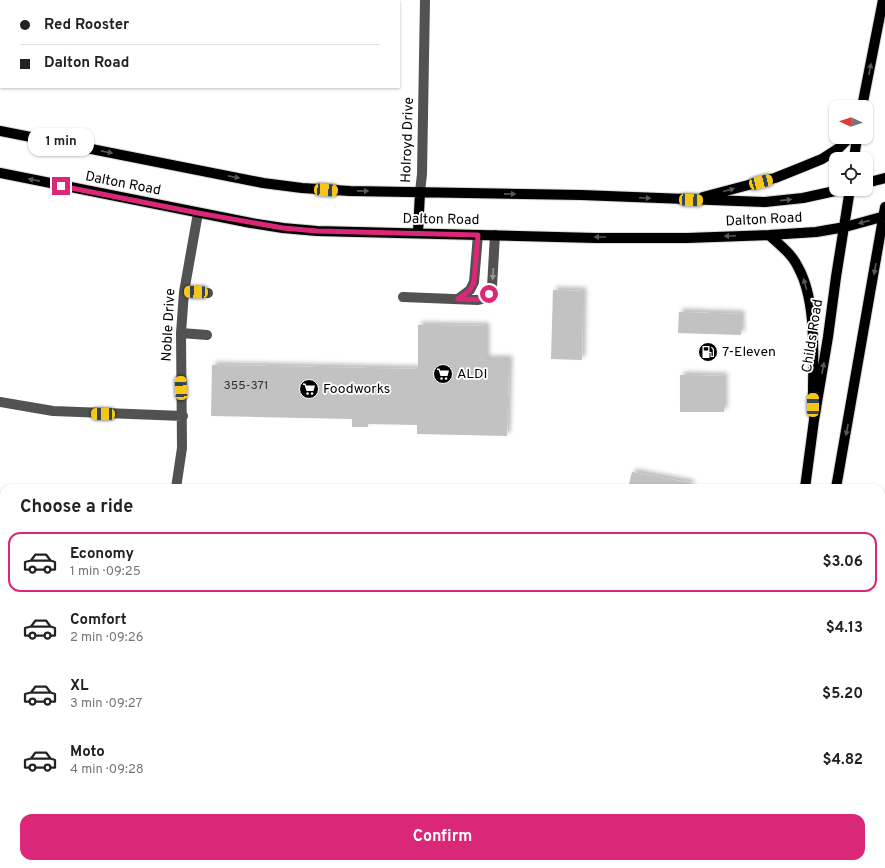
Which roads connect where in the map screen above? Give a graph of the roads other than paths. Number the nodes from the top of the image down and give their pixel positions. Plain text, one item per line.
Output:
1 (425, 0) edge
2 (883, 0) edge
3 (863, 100) edge
4 (0, 130) edge
5 (843, 144) edge
6 (0, 173) edge
7 (885, 178) edge
8 (873, 181) edge
9 (420, 192) junction
10 (829, 192) edge
11 (849, 196) edge
12 (691, 200) junction
13 (198, 213) junction
14 (884, 213) edge
15 (845, 227) junction
16 (418, 233) junction
17 (478, 235) junction
18 (495, 235) junction
19 (769, 235) junction
20 (184, 292) junction
21 (208, 293) dead end
22 (403, 297) dead end
23 (458, 299) junction
24 (181, 333) junction
25 (207, 335) dead end
26 (0, 402) edge
27 (183, 416) junction
28 (814, 420) junction
29 (177, 484) edge
30 (806, 484) edge
31 (837, 484) edge

1 - 9 street, Holroyd Drive
3 -> 2 main road
4 -> 9 main road, Dalton Road
12 -> 5 main road
13 -> 6 main road, Dalton Road
7 - 8 main road
9 -> 12 main road, Dalton Road
9 - 16 main road, Holroyd Drive
12 -> 10 main road, Dalton Road
11 - 15 main road, Childs Road
13 - 16 main road, Dalton Road
13 - 20 street, Noble Drive
14 -> 15 main road, Dalton Road
14 -> 31 main road
15 - 19 main road, Dalton Road
28 -> 15 main road, Childs Road
16 - 17 main road, Dalton Road
17 - 18 main road, Dalton Road
17 - 23 street
19 -> 18 main road, Dalton Road
18 -> 23 street
28 -> 19 main road
20 - 21 street
20 - 24 street, Noble Drive
22 - 23 street
24 - 25 street
24 - 27 street, Noble Drive
26 - 27 street
27 - 29 street, Noble Drive
28 - 30 main road, Childs Road

